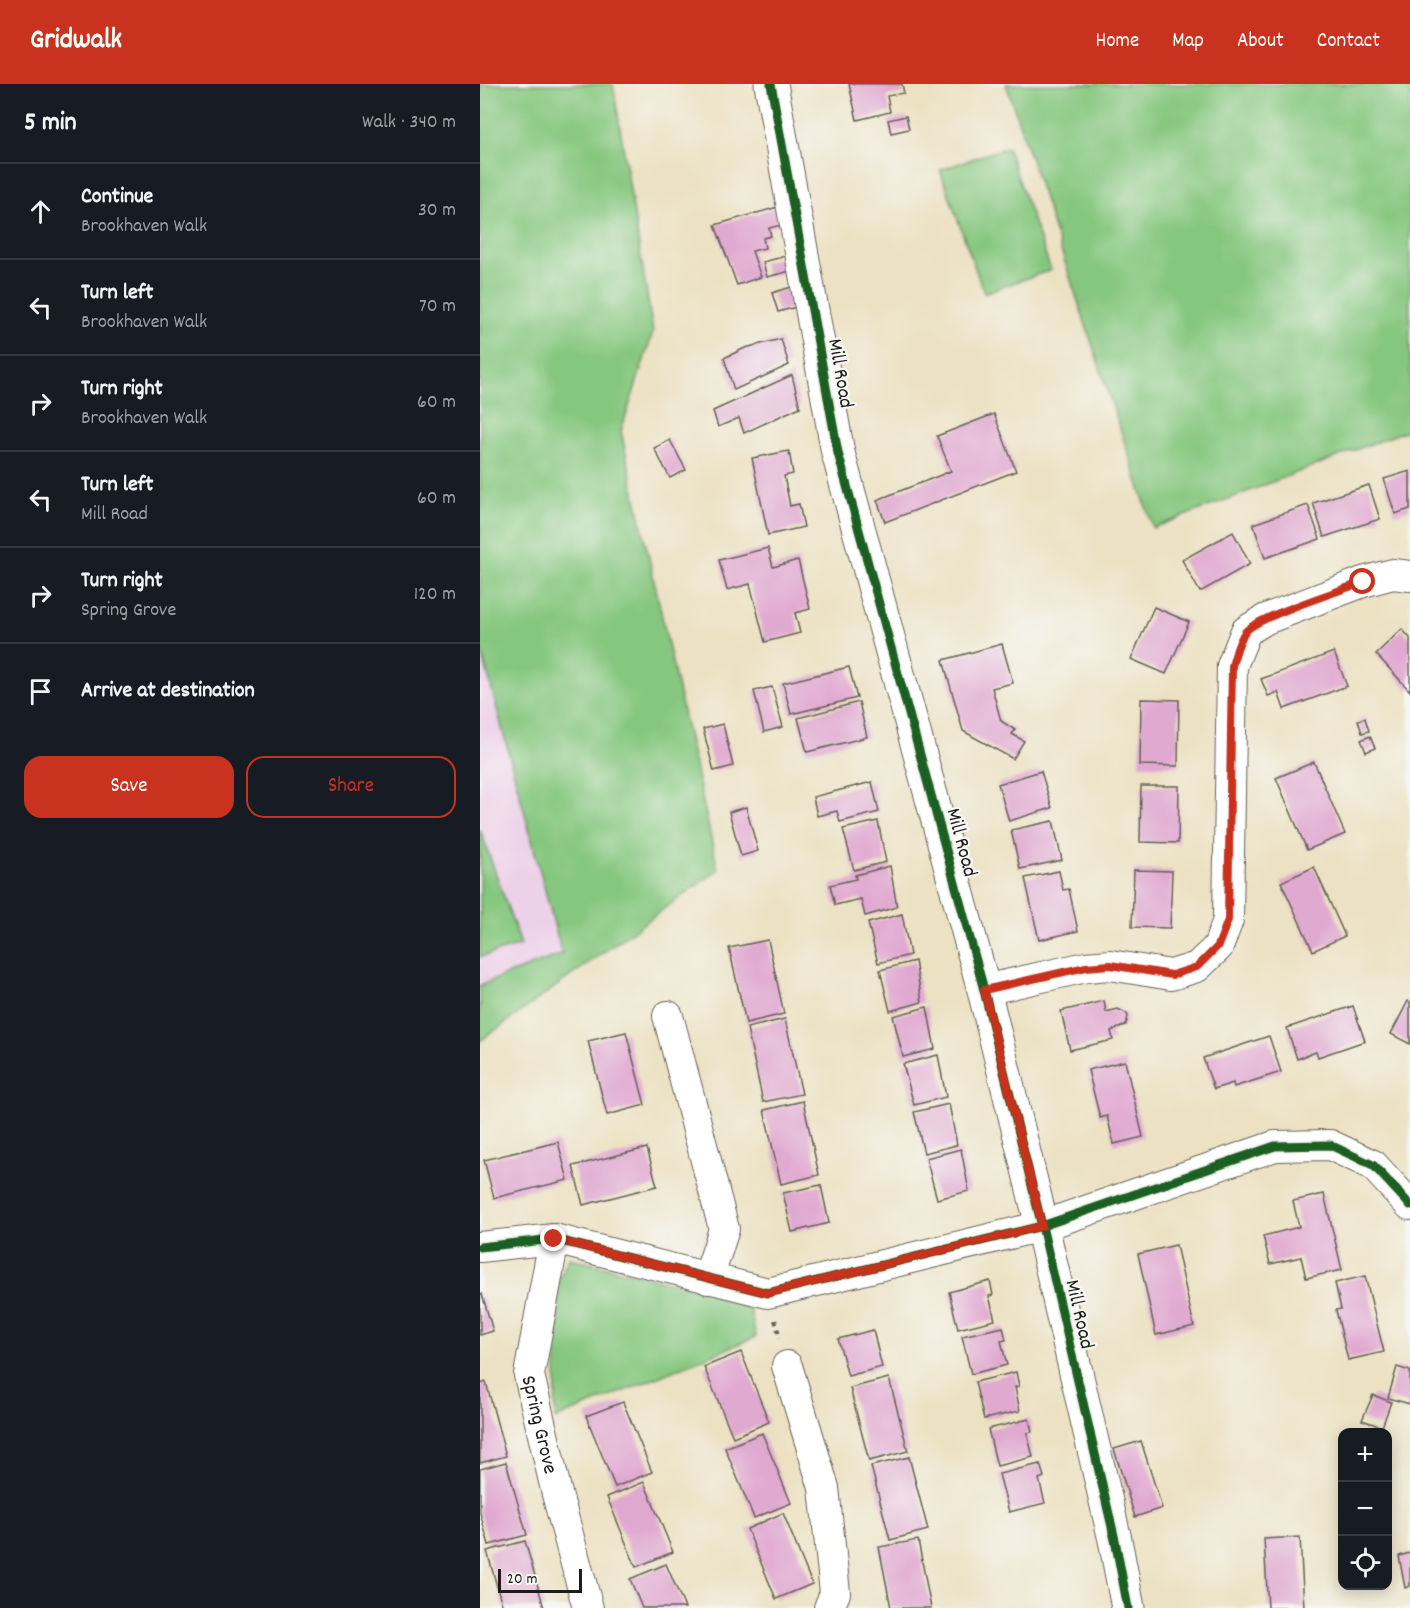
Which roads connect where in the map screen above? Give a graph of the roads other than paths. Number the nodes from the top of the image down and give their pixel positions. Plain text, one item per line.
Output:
1 (771, 84) edge
2 (1410, 576) edge
3 (984, 990) junction
4 (668, 1016) dead end
5 (1410, 1205) edge
6 (1042, 1226) junction
7 (554, 1239) junction
8 (480, 1247) edge
9 (708, 1278) junction
10 (787, 1366) road end
11 (588, 1608) edge
12 (829, 1608) edge
13 (1128, 1608) edge

1 - 3 street, Mill Road
2 - 3 street
3 - 6 street, Mill Road
4 - 9 street
5 - 6 street
6 - 9 street
6 - 13 street, Mill Road
7 - 8 street
7 - 9 street
7 - 11 street, Spring Grove
10 - 12 street

